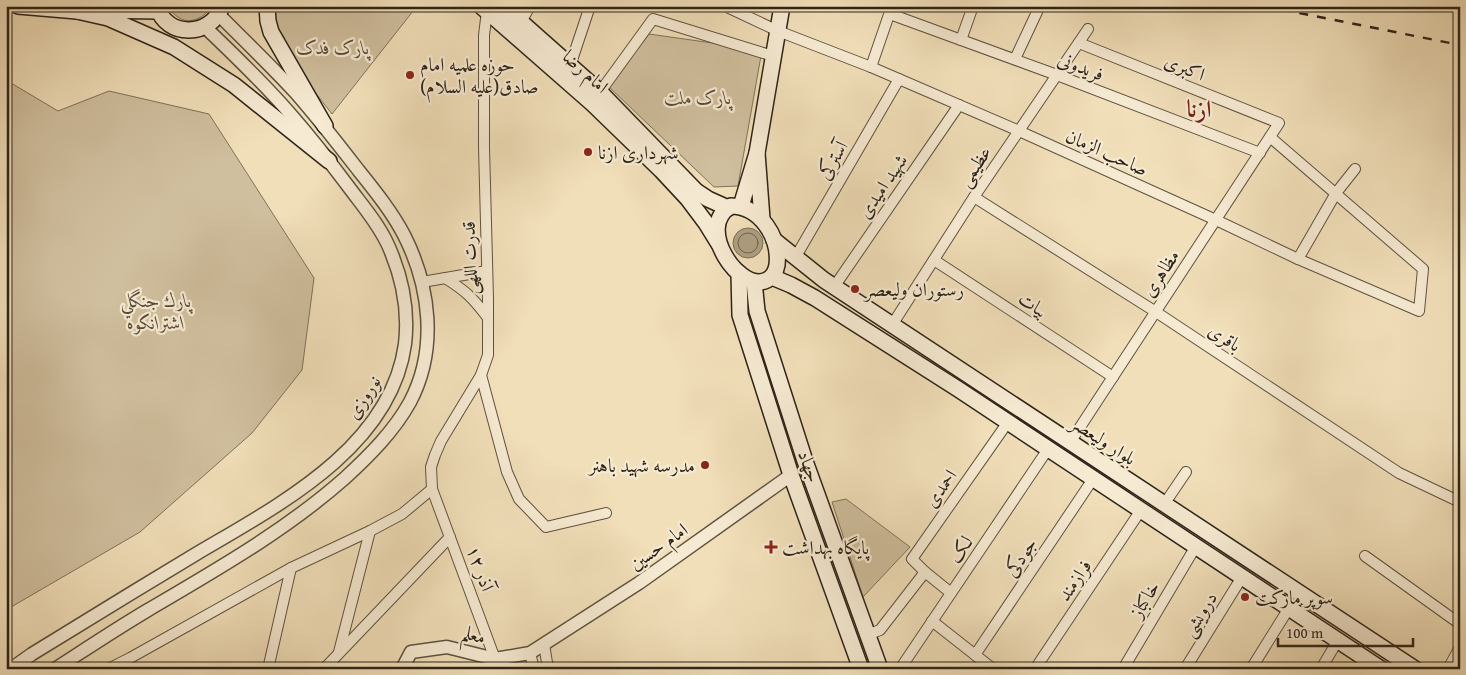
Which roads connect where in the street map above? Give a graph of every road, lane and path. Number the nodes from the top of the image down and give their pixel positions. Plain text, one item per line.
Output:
1 (18, 6) edge
2 (267, 6) edge
3 (530, 6) edge
4 (590, 6) edge
5 (725, 6) edge
6 (782, 6) edge
7 (972, 6) edge
8 (504, 7) edge
9 (157, 9) edge
10 (484, 9) edge
11 (77, 10) junction
12 (220, 10) edge
13 (891, 10) edge
14 (1037, 12) dead end
15 (521, 22) junction
16 (205, 27) junction
17 (1088, 29) dead end
18 (778, 31) junction
19 (961, 40) junction
20 (1079, 43) junction
21 (773, 56) junction
22 (1015, 59) junction
23 (570, 66) junction
24 (872, 67) junction
25 (1057, 75) junction
26 (900, 80) junction
27 (600, 92) junction
28 (959, 105) junction
29 (1279, 123) joint
30 (325, 126) junction
31 (1019, 131) junction
32 (1270, 137) junction
33 (757, 153) junction
34 (1260, 153) junction
35 (329, 161) junction
36 (666, 167) junction
37 (1355, 168) dead end
38 (1336, 193) junction
39 (974, 197) junction
40 (734, 207) junction
41 (762, 219) junction
42 (1216, 220) junction
43 (774, 240) junction
44 (719, 244) junction
45 (795, 258) junction
46 (1298, 259) junction
47 (934, 260) junction
48 (487, 271) junction
49 (739, 273) junction
50 (772, 277) junction
51 (445, 278) junction
52 (422, 282) junction
53 (754, 282) junction
54 (829, 284) junction
55 (815, 298) junction
56 (757, 311) junction
57 (1156, 312) junction
58 (740, 315) junction
59 (488, 318) junction
60 (892, 325) junction
61 (481, 375) junction
62 (1114, 377) junction
63 (1008, 422) junction
64 (1071, 442) junction
65 (1048, 449) junction
66 (1186, 472) dead end
67 (791, 476) junction
68 (1093, 479) junction
69 (432, 490) junction
70 (1460, 502) edge
71 (1165, 503) junction
72 (1141, 510) junction
73 (606, 513) dead end
74 (1155, 519) junction
75 (370, 531) junction
76 (450, 537) junction
77 (1196, 546) junction
78 (1365, 556) dead end
79 (291, 568) junction
80 (925, 572) junction
81 (1242, 577) junction
82 (849, 584) junction
83 (832, 589) junction
84 (951, 594) junction
85 (1289, 608) junction
86 (932, 620) junction
87 (1460, 624) edge
88 (868, 635) junction
89 (1338, 640) junction
90 (544, 644) junction
91 (1460, 647) edge
92 (530, 652) junction
93 (339, 653) junction
94 (976, 655) junction
95 (495, 659) junction
96 (1365, 664) edge
97 (11, 669) edge
98 (55, 669) edge
99 (108, 669) edge
100 (268, 669) edge
101 (324, 669) edge
102 (402, 669) edge
103 (534, 669) edge
104 (548, 669) edge
105 (861, 669) edge
106 (880, 669) edge
107 (900, 669) edge
108 (993, 669) edge
109 (1035, 669) edge
110 (1123, 669) edge
111 (1185, 669) edge
112 (1251, 669) edge
113 (1321, 669) edge
114 (1381, 669) edge
115 (1416, 669) edge
116 (1448, 669) edge

1 - 11 main road
2 - 30 main road
3 - 15 street
4 - 23 street
5 - 18 street, صاحب الزمان
6 - 18 main road
7 - 19 street
8 - 15 main road, امام رضا
9 - 11 main road
9 - 16 main road
10 - 36 main road, امام رضا
10 - 48 street, قدرت اللهی
11 - 35 main road
12 - 16 main road
12 - 30 street
13 - 19 street, فریدونی
13 - 24 street
14 - 22 street
15 - 23 main road, امام رضا
16 - 35 street, نوروزی
17 - 20 street, عظیمی
18 - 21 main road
18 - 24 street, صاحب الزمان
19 - 22 street, فریدونی
20 - 25 street, عظیمی
20 - 29 street, اکبری
21 - 27 street
21 - 33 main road
22 - 25 street, فریدونی
23 - 27 main road, امام رضا
24 - 26 street, صاحب الزمان
25 - 31 street, عظیمی
25 - 34 street, فریدونی
26 - 28 street, صاحب الزمان
26 - 45 street, آسترکی
27 - 36 main road, امام رضا
28 - 31 street, صاحب الزمان
28 - 54 street, شهید امیدی
29 - 32 street, مظاهری
30 - 52 street
31 - 39 street, عظیمی
31 - 42 street, صاحب الزمان
32 - 34 street, مظاهری
32 - 38 street
33 - 40 main road
33 - 41 main road
34 - 42 street, مظاهری
35 - 97 street, نوروزی
36 - 40 main road
36 - 44 main road
37 - 38 street
38 - 46 street
38 - 46 street, صاحب الزمان
39 - 47 street, عظیمی
39 - 57 street, باقری
40 - 41 main road
40 - 44 main road
41 - 43 main road
42 - 46 street, صاحب الزمان
42 - 57 street, مظاهری
43 - 45 main road, بلوار ولیعصر
43 - 50 main road
44 - 49 main road
45 - 54 main road, بلوار ولیعصر
47 - 60 street, عظیمی
47 - 62 street, بیات
48 - 51 street
48 - 59 street, قدرت اللهی
49 - 53 main road
49 - 58 main road, جهاد
50 - 53 main road
50 - 55 main road, بلوار ولیعصر
51 - 52 street
51 - 59 street
52 - 98 street
53 - 56 main road, جهاد
54 - 55 main road
54 - 60 main road, بلوار ولیعصر
55 - 63 main road, بلوار ولیعصر
56 - 58 main road
56 - 82 main road, جهاد
57 - 62 street, مظاهری
57 - 70 street, باقری
58 - 67 main road, جهاد
59 - 61 street, قدرت اللهی
60 - 64 main road, بلوار ولیعصر
61 - 69 street, قدرت اللهی
61 - 73 street
62 - 64 street, مظاهری
63 - 65 main road, بلوار ولیعصر
63 - 80 street, احمدی
64 - 71 main road, بلوار ولیعصر
65 - 68 main road, بلوار ولیعصر
65 - 84 street, لک
66 - 71 street
67 - 83 main road, جهاد
67 - 90 street, امام حسین
68 - 72 main road, بلوار ولیعصر
68 - 94 street, جودکی
69 - 75 street
69 - 76 street, ۱۲ آذر
71 - 74 main road
71 - 115 main road, بلوار ولیعصر
72 - 74 main road, بلوار ولیعصر
72 - 109 street, فرازمند
74 - 77 main road, بلوار ولیعصر
75 - 79 street
75 - 93 street
76 - 93 street
76 - 95 street, ۱۲ آذر
77 - 81 main road, بلوار ولیعصر
77 - 110 street, خاکباز
78 - 87 street
79 - 99 street
79 - 100 street
80 - 84 street, احمدی
80 - 88 street
81 - 85 main road, بلوار ولیعصر
81 - 111 street, درویشی
82 - 83 main road
82 - 88 main road, جهاد
83 - 105 main road, جهاد
84 - 86 street, لک
85 - 89 main road, بلوار ولیعصر
85 - 112 street
86 - 94 street
86 - 107 street, لک
88 - 106 main road, جهاد
89 - 96 main road, بلوار ولیعصر
89 - 113 street
90 - 92 street, معلم
90 - 104 street
91 - 116 street
92 - 95 street, معلم
92 - 103 street
93 - 101 street
94 - 108 street
95 - 102 street, معلم
96 - 114 main road, بلوار ولیعصر

